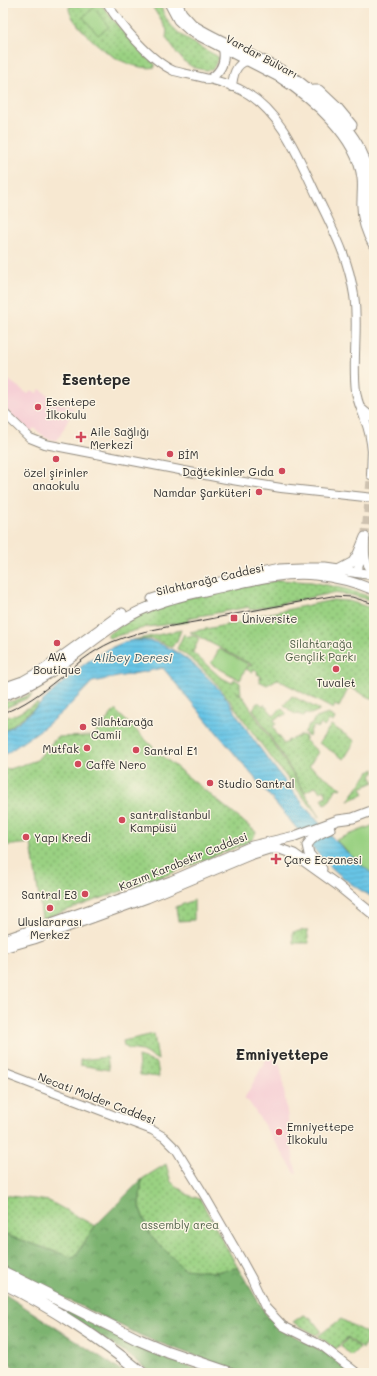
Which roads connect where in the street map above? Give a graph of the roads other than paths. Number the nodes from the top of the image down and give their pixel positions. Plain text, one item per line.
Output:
1 (106, 3) edge
2 (170, 3) edge
3 (177, 3) edge
4 (223, 49) junction
5 (247, 62) junction
6 (208, 80) junction
7 (232, 87) junction
8 (311, 96) junction
9 (374, 232) edge
10 (374, 246) edge
11 (360, 407) junction
12 (3, 412) edge
13 (374, 419) edge
14 (374, 439) edge
15 (372, 452) junction
16 (374, 466) edge
17 (374, 498) edge
18 (365, 537) junction
19 (338, 570) junction
20 (374, 572) edge
21 (357, 573) junction
22 (374, 576) edge
23 (361, 584) junction
24 (374, 590) edge
25 (3, 688) edge
26 (3, 696) edge
27 (374, 810) edge
28 (353, 818) junction
29 (336, 884) junction
30 (374, 914) edge
31 (3, 940) edge
32 (3, 948) edge
33 (3, 1073) edge
34 (3, 1272) edge
35 (3, 1283) edge
36 (142, 1373) edge
37 (230, 1373) edge
38 (358, 1373) edge

1 - 6 main road
2 - 4 main road, Vardar Bulvarı
3 - 8 main road, Vardar Bulvarı
4 - 5 main road, Vardar Bulvarı
4 - 6 main road
5 - 7 main road
5 - 8 main road, Vardar Bulvarı
6 - 7 main road
7 - 11 main road
8 - 9 main road, Vardar Bulvarı
8 - 10 main road, Vardar Bulvarı
11 - 13 main road
11 - 15 main road
12 - 17 main road
14 - 15 main road
15 - 16 main road
18 - 19 main road
18 - 20 main road
18 - 21 main road
19 - 21 main road, Silahtarağa Caddesi
19 - 25 main road, Silahtarağa Caddesi
21 - 22 main road, Silahtarağa Caddesi
21 - 23 main road
23 - 24 main road, Silahtarağa Caddesi
23 - 26 main road, Silahtarağa Caddesi
27 - 28 main road, Kazım Karabekir Caddesi
28 - 29 main road
28 - 31 main road, Kazım Karabekir Caddesi
29 - 30 main road
29 - 32 main road, Kazım Karabekir Caddesi
33 - 38 main road, Necati Molder Caddesi
34 - 37 highway
35 - 36 highway

